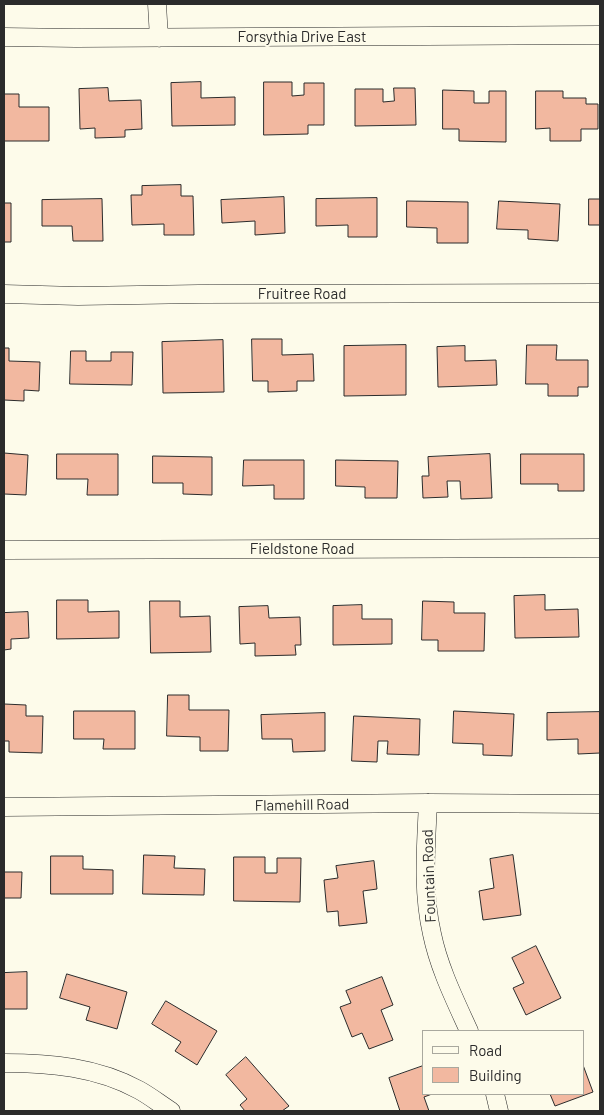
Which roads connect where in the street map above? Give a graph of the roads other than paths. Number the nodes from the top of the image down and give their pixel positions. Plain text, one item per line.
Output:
1 (157, 4) edge
2 (600, 35) edge
3 (4, 37) edge
4 (159, 38) junction
5 (600, 293) edge
6 (4, 294) edge
7 (600, 548) edge
8 (4, 550) edge
9 (428, 803) junction
10 (600, 804) edge
11 (4, 807) edge
12 (469, 1030) edge
13 (4, 1064) edge
14 (495, 1095) edge
15 (171, 1111) edge
16 (499, 1111) edge

1 - 4 street
2 - 4 street, Forsythia Drive East
3 - 4 street, Forsythia Drive East
5 - 6 street, Fruitree Road
7 - 8 street, Fieldstone Road
9 - 10 street, Flamehill Road
9 - 11 street, Flamehill Road
9 - 12 street, Fountain Road
13 - 15 street
14 - 16 street

